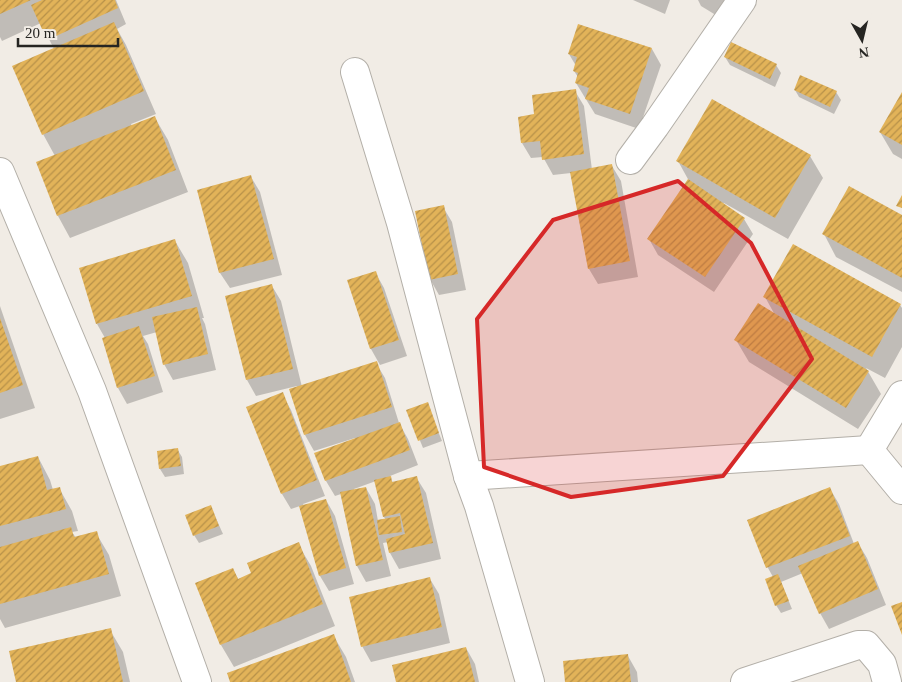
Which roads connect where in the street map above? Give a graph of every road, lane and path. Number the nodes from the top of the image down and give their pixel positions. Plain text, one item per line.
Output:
1 (742, 0) edge
2 (355, 72) dead end
3 (630, 160) dead end
4 (0, 172) edge
5 (902, 395) edge
6 (869, 450) junction
7 (468, 476) junction
8 (902, 490) edge
9 (197, 682) edge
10 (530, 682) edge
11 (745, 682) edge
12 (887, 682) edge

1 - 3 street
2 - 7 street
4 - 9 street
5 - 6 street
6 - 7 street
6 - 8 street
7 - 10 street
11 - 12 street

